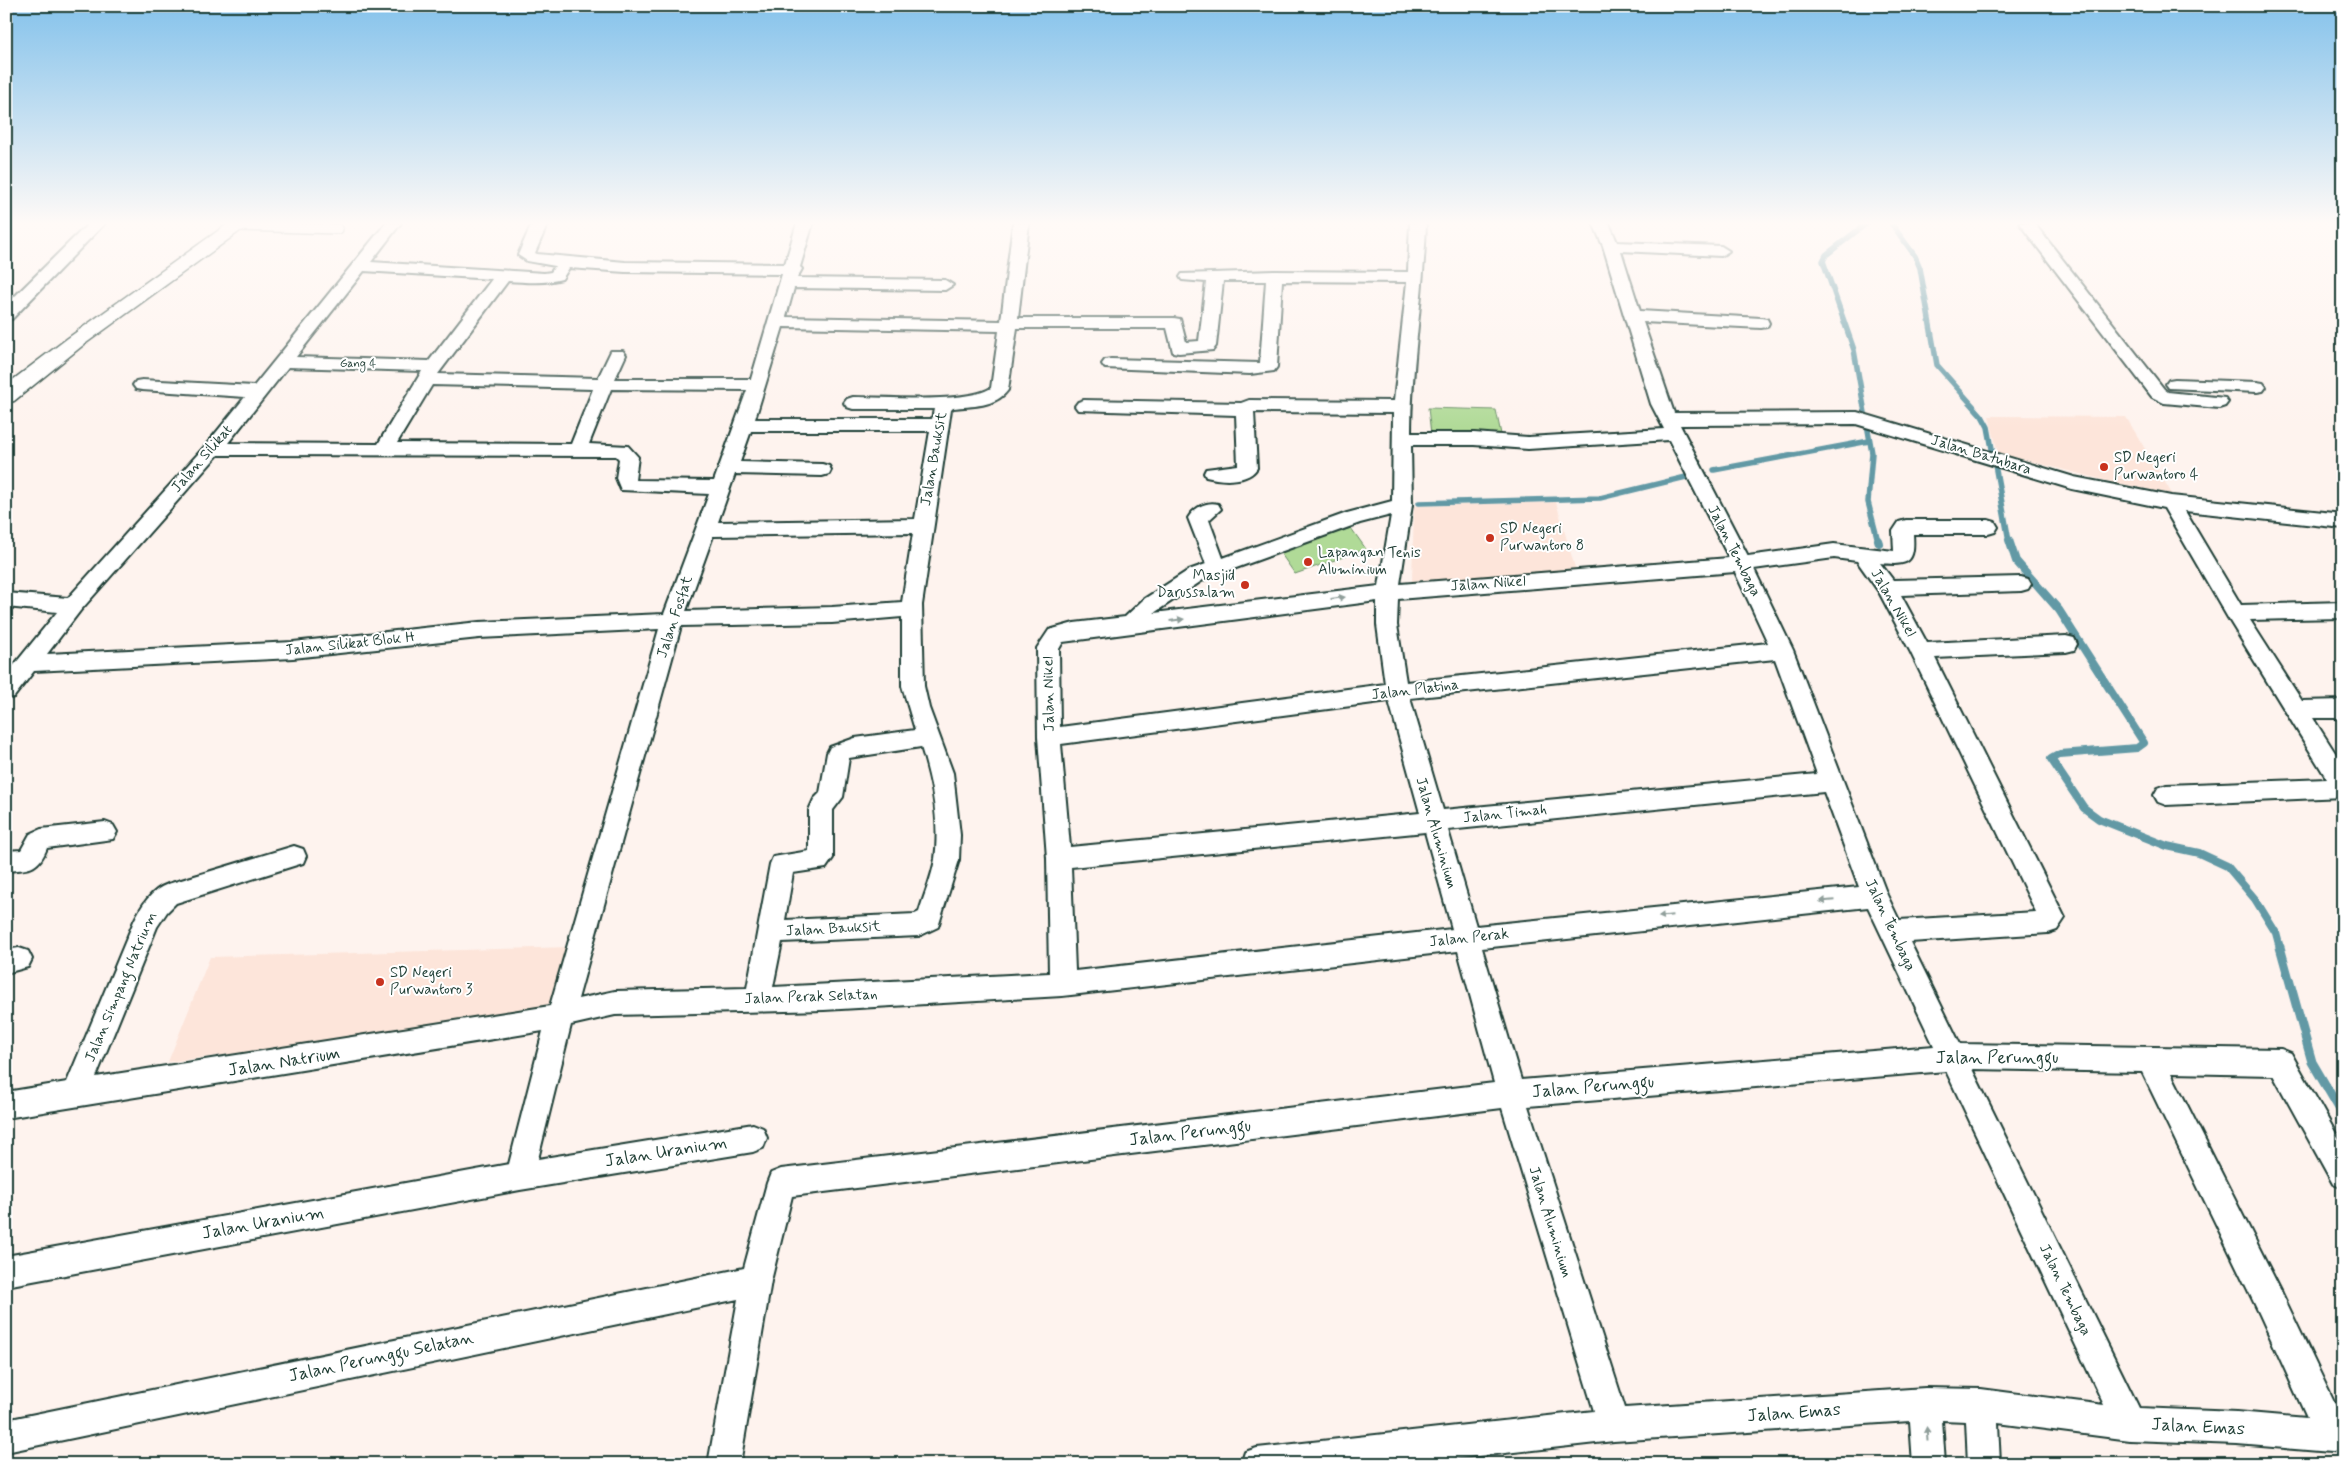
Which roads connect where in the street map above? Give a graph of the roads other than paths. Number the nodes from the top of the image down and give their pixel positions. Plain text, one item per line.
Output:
1 (30, 292) edge
2 (147, 292) edge
3 (338, 292) edge
4 (491, 292) edge
5 (786, 292) edge
6 (1014, 292) edge
7 (1213, 292) edge
8 (1273, 292) edge
9 (1414, 292) edge
10 (1626, 292) edge
11 (2079, 292) edge
12 (6, 315) edge
13 (1634, 316) junction
14 (777, 322) junction
15 (1761, 323) dead end
16 (1010, 324) junction
17 (616, 355) dead end
18 (282, 362) junction
19 (1112, 364) dead end
20 (430, 372) junction
21 (2150, 382) junction
22 (604, 384) junction
23 (142, 385) dead end
24 (758, 386) junction
25 (2257, 387) dead end
26 (259, 392) junction
27 (6, 396) edge
28 (947, 402) junction
29 (2218, 402) dead end
30 (853, 403) dead end
31 (1084, 406) dead end
32 (1402, 407) junction
33 (1245, 408) junction
34 (744, 425) junction
35 (940, 425) junction
36 (1670, 426) junction
37 (1403, 439) junction
38 (213, 449) junction
39 (384, 449) junction
40 (577, 451) junction
41 (729, 468) junction
42 (822, 470) dead end
43 (1213, 473) dead end
44 (721, 488) junction
45 (2171, 503) junction
46 (1402, 505) junction
47 (1211, 509) dead end
48 (2343, 521) edge
49 (923, 526) junction
50 (1988, 527) dead end
51 (706, 529) junction
52 (1864, 555) junction
53 (1742, 564) junction
54 (1217, 567) junction
55 (2021, 584) dead end
56 (1887, 588) junction
57 (1388, 592) junction
58 (6, 600) edge
59 (74, 606) junction
60 (912, 608) junction
61 (2343, 610) edge
62 (2234, 613) junction
63 (672, 620) junction
64 (1129, 626) junction
65 (2066, 644) dead end
66 (1782, 650) junction
67 (1921, 651) junction
68 (29, 663) junction
69 (6, 691) edge
70 (1397, 692) junction
71 (2343, 709) edge
72 (2296, 710) junction
73 (930, 737) junction
74 (1050, 737) junction
75 (1831, 782) junction
76 (2343, 786) edge
77 (2166, 795) dead end
78 (1432, 821) junction
79 (105, 832) dead end
80 (294, 856) dead end
81 (1059, 858) junction
82 (6, 861) edge
83 (1875, 896) junction
84 (771, 932) junction
85 (1892, 932) junction
86 (1466, 939) junction
87 (1062, 984) junction
88 (758, 999) junction
89 (560, 1015) junction
90 (1952, 1058) junction
91 (2150, 1059) junction
92 (76, 1094) junction
93 (1511, 1094) junction
94 (6, 1105) edge
95 (753, 1138) dead end
96 (2343, 1174) edge
97 (520, 1176) junction
98 (6, 1271) edge
99 (756, 1281) junction
100 (1925, 1404) junction
101 (1981, 1405) junction
102 (2130, 1424) junction
103 (1614, 1425) junction
104 (6, 1436) edge
105 (2338, 1437) edge
106 (1299, 1461) edge
107 (724, 1464) edge
108 (1256, 1464) edge
109 (1929, 1464) edge
110 (1984, 1464) edge

1 - 12 street
2 - 27 main road
3 - 18 street, Jalan Silikat
4 - 20 street
5 - 14 street, Jalan Fosfat
6 - 16 street, Jalan Bauksit
7 - 16 street
8 - 19 street
9 - 32 street, Jalan Aluminium
10 - 13 street
11 - 21 street
13 - 15 street
13 - 36 street
14 - 16 street
14 - 24 street, Jalan Fosfat
16 - 28 street, Jalan Bauksit
17 - 22 street
18 - 20 street, Gang 4
18 - 26 street, Jalan Silikat
20 - 22 street, Gang 4
20 - 39 street
21 - 25 street
21 - 29 street
22 - 24 street, Gang 4
22 - 40 street
23 - 26 street
24 - 34 street, Jalan Fosfat
26 - 38 street, Jalan Silikat
28 - 30 street
28 - 35 street, Jalan Bauksit
31 - 33 street
32 - 33 street
32 - 37 street, Jalan Aluminium
33 - 43 street
34 - 35 street
34 - 41 street, Jalan Fosfat
35 - 49 street, Jalan Bauksit
36 - 37 street, Jalan Batubara
36 - 45 street, Jalan Batubara
36 - 53 street, Jalan Tembaga
37 - 46 street, Jalan Aluminium
38 - 39 street
38 - 59 street, Jalan Silikat
39 - 40 street
40 - 44 street
41 - 42 street
41 - 44 street, Jalan Fosfat
44 - 51 street, Jalan Fosfat
45 - 48 street, Jalan Batubara
45 - 62 street
46 - 54 street
46 - 57 street, Jalan Aluminium
47 - 54 street
49 - 51 street
49 - 60 street, Jalan Bauksit
50 - 52 street
51 - 63 street, Jalan Fosfat
52 - 53 street, Jalan Nikel
52 - 56 street, Jalan Nikel
53 - 57 street, Jalan Nikel
53 - 66 street, Jalan Tembaga
54 - 64 street
55 - 56 street
56 - 67 street, Jalan Nikel
64 -> 57 street, Jalan Nikel
57 - 70 street, Jalan Aluminium
58 - 59 street
59 - 68 street, Jalan Silikat
60 - 63 street, Jalan Silikat Blok H
60 - 73 street, Jalan Bauksit
61 - 62 street
62 - 72 street
63 - 68 street, Jalan Silikat Blok H
63 - 89 street, Jalan Fosfat
64 - 74 street, Jalan Nikel
65 - 67 street
66 - 70 street, Jalan Platina
66 - 75 street, Jalan Tembaga
67 - 85 street, Jalan Nikel
68 - 69 street, Jalan Silikat
70 - 74 street, Jalan Platina
70 - 78 street, Jalan Aluminium
71 - 72 street
72 - 76 street
73 - 84 street, Jalan Bauksit
73 - 84 street, Jalan Bauksit
74 - 81 street, Jalan Nikel
75 - 78 street, Jalan Timah
75 - 83 street, Jalan Tembaga
76 - 77 street
78 - 81 street, Jalan Timah
78 - 86 street, Jalan Aluminium
79 - 82 street
80 - 92 street, Jalan Simpang Natrium
81 - 87 street, Jalan Nikel
83 - 85 street, Jalan Tembaga
83 -> 86 street, Jalan Perak
84 - 88 street
85 - 90 street, Jalan Tembaga
86 - 87 street, Jalan Perak
86 - 93 street, Jalan Aluminium
87 - 88 street, Jalan Perak Selatan
88 - 89 street, Jalan Perak Selatan
89 - 92 street, Jalan Natrium
89 - 97 street
90 - 91 street, Jalan Perunggu
90 - 93 street, Jalan Perunggu
90 - 102 street, Jalan Tembaga
91 - 96 street, Jalan Perunggu
91 - 105 street
92 - 94 street, Jalan Natrium
93 - 99 street, Jalan Perunggu
93 - 103 street, Jalan Aluminium
95 - 97 street, Jalan Uranium
97 - 98 street, Jalan Uranium
99 - 104 street, Jalan Perunggu Selatan
99 - 107 street
100 - 101 street, Jalan Emas
100 - 103 street, Jalan Emas
109 -> 100 street
101 - 102 street, Jalan Emas
101 - 110 street
102 - 105 street, Jalan Emas
103 - 106 street, Jalan Emas
106 - 108 street, Jalan Emas

